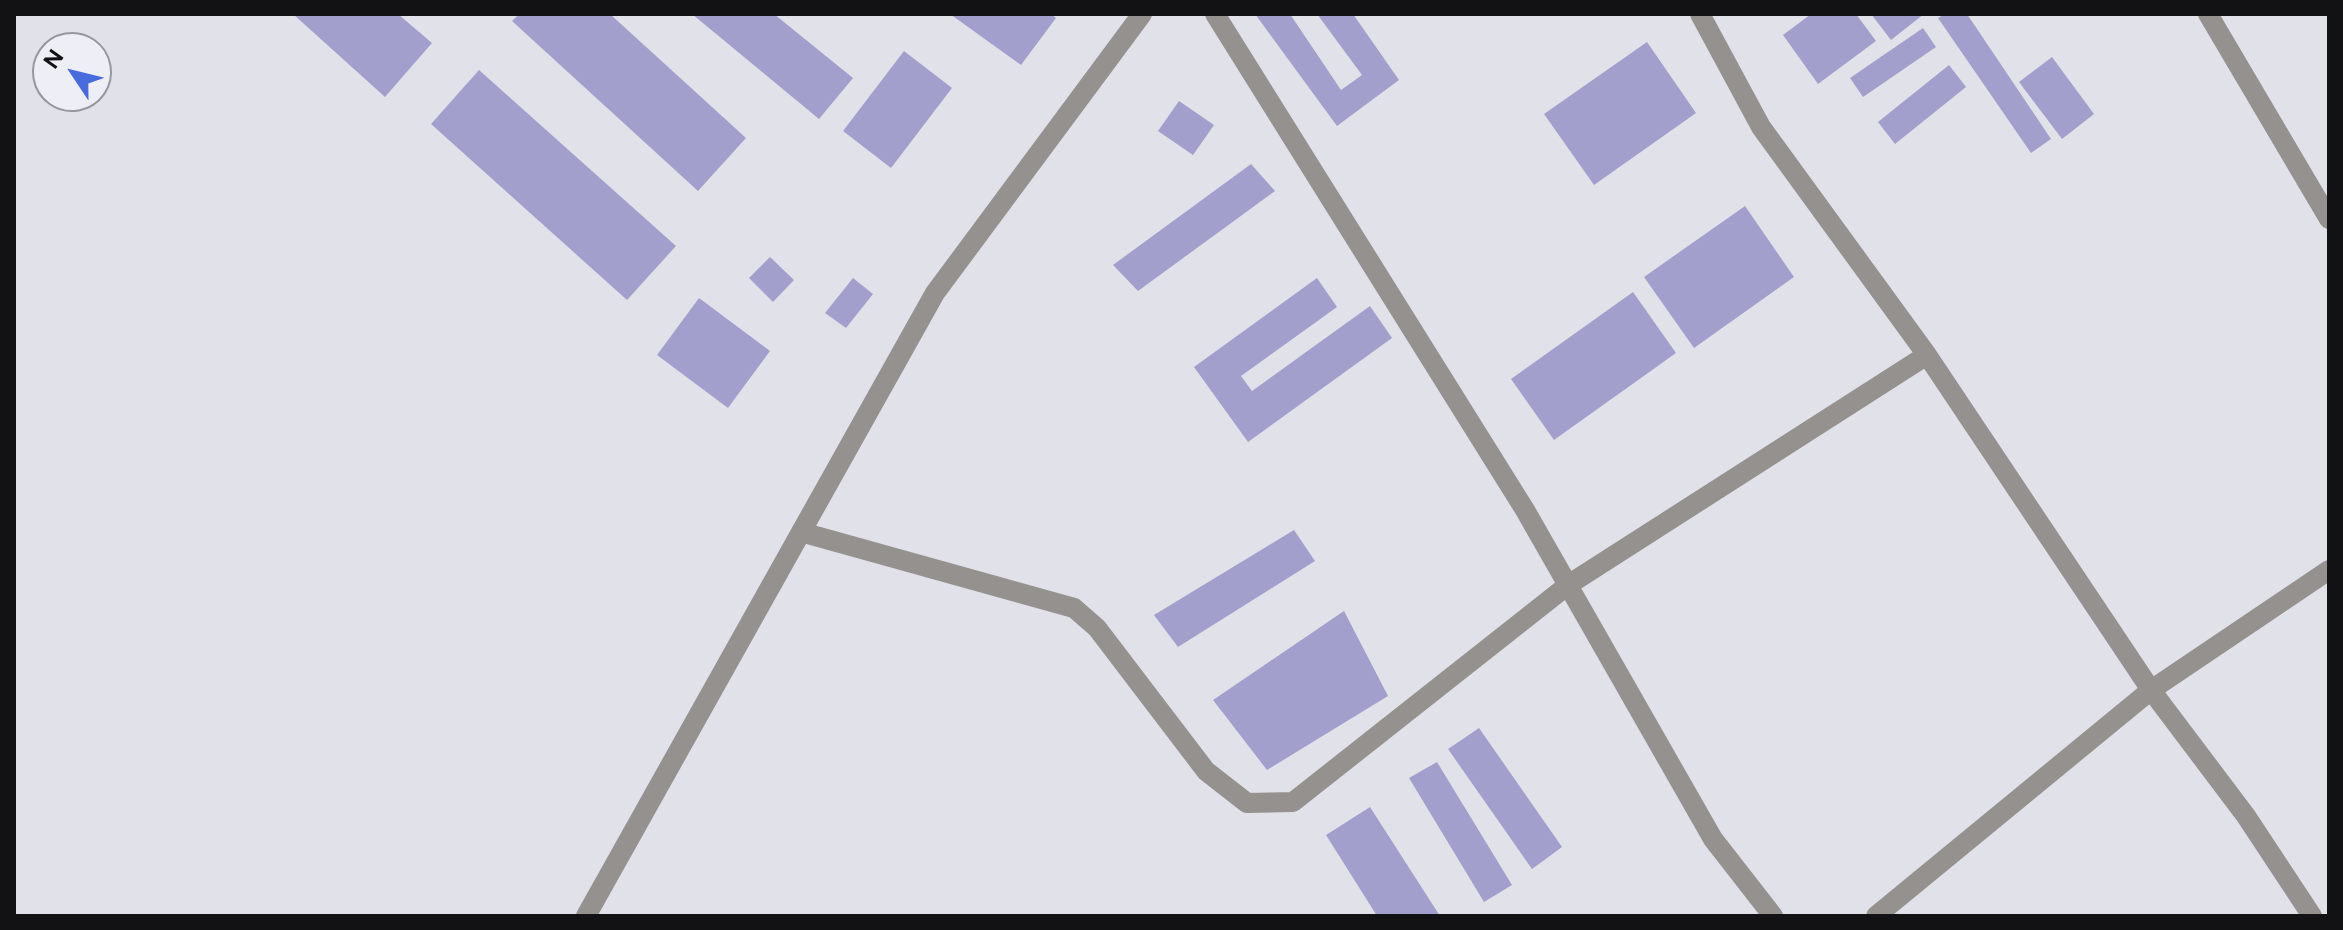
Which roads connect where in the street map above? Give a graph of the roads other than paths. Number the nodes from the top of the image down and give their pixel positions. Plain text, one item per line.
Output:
1 (1142, 14) edge
2 (1215, 14) edge
3 (1700, 14) edge
4 (2208, 14) edge
5 (2329, 219) edge
6 (1927, 355) junction
7 (801, 532) junction
8 (2329, 570) edge
9 (1568, 585) junction
10 (2151, 690) junction
11 (586, 916) edge
12 (1773, 916) edge
13 (1876, 916) edge
14 (2312, 916) edge

1 - 7 street
2 - 9 street
3 - 6 street
4 - 5 street
6 - 9 street
6 - 10 street
7 - 9 street
7 - 11 street
8 - 10 street
9 - 12 street
10 - 13 street
10 - 14 street

